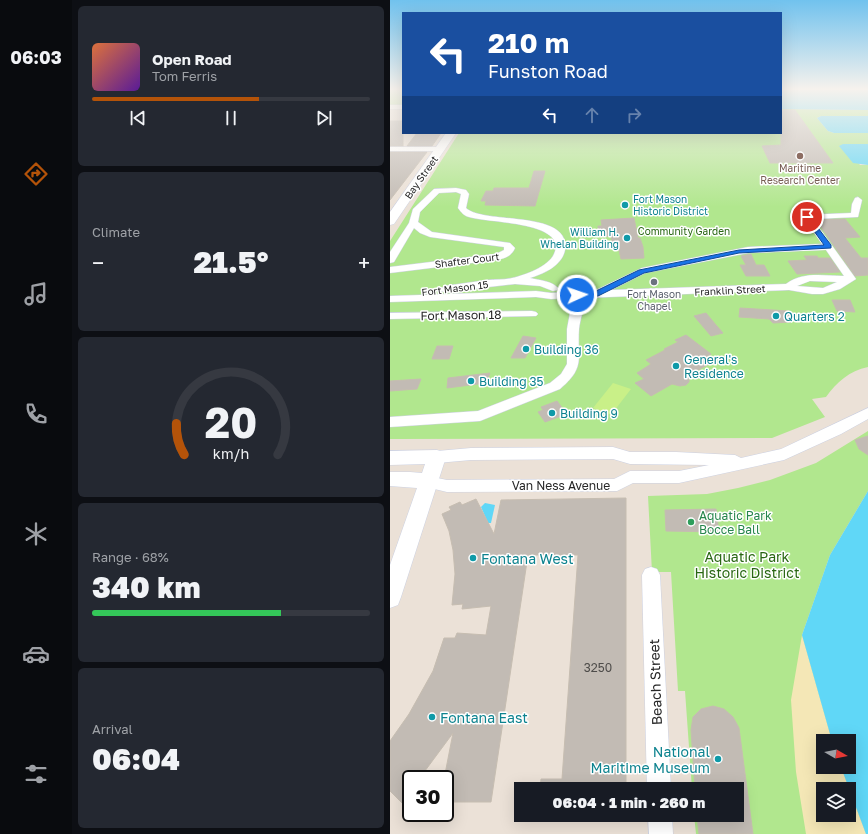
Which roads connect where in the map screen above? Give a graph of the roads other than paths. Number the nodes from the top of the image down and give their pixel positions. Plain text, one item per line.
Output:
1 (450, 134) edge
2 (390, 149) edge
3 (440, 149) junction
4 (858, 200) dead end
5 (394, 209) edge
6 (390, 221) edge
7 (412, 223) junction
8 (828, 246) junction
9 (390, 260) edge
10 (390, 270) edge
11 (516, 280) junction
12 (552, 292) junction
13 (596, 294) junction
14 (577, 295) junction
15 (391, 299) edge
16 (532, 314) dead end
17 (390, 316) edge
18 (868, 413) edge
19 (390, 422) edge
20 (437, 457) junction
21 (390, 458) edge
22 (630, 458) junction
23 (753, 462) junction
24 (630, 477) junction
25 (390, 479) edge
26 (428, 482) junction
27 (651, 575) dead end
28 (390, 597) edge
29 (659, 782) edge
30 (660, 822) edge
31 (660, 834) edge

1 - 3 main road, Bay Street
2 - 3 street
3 - 5 main road, Bay Street
4 - 8 street
5 - 6 main road, Bay Street
7 - 9 street
7 - 10 street, Shafter Court
7 - 11 street
8 - 13 street
8 - 13 street, Franklin Street
11 - 12 street
11 - 15 street, Fort Mason 15
12 - 14 street, Franklin Street
12 - 15 street, Franklin Street
13 - 14 street, Franklin Street
14 - 19 street
16 - 17 street, Fort Mason 18
18 - 23 street, Van Ness Avenue
20 - 21 street, Van Ness Avenue
20 - 22 street, Van Ness Avenue
20 - 26 street
22 - 23 street, Van Ness Avenue
22 - 24 street
23 - 24 street, Van Ness Avenue
24 - 26 street, Van Ness Avenue
25 - 26 street, Van Ness Avenue
26 - 28 street
27 - 29 street, Beach Street
30 - 31 street

